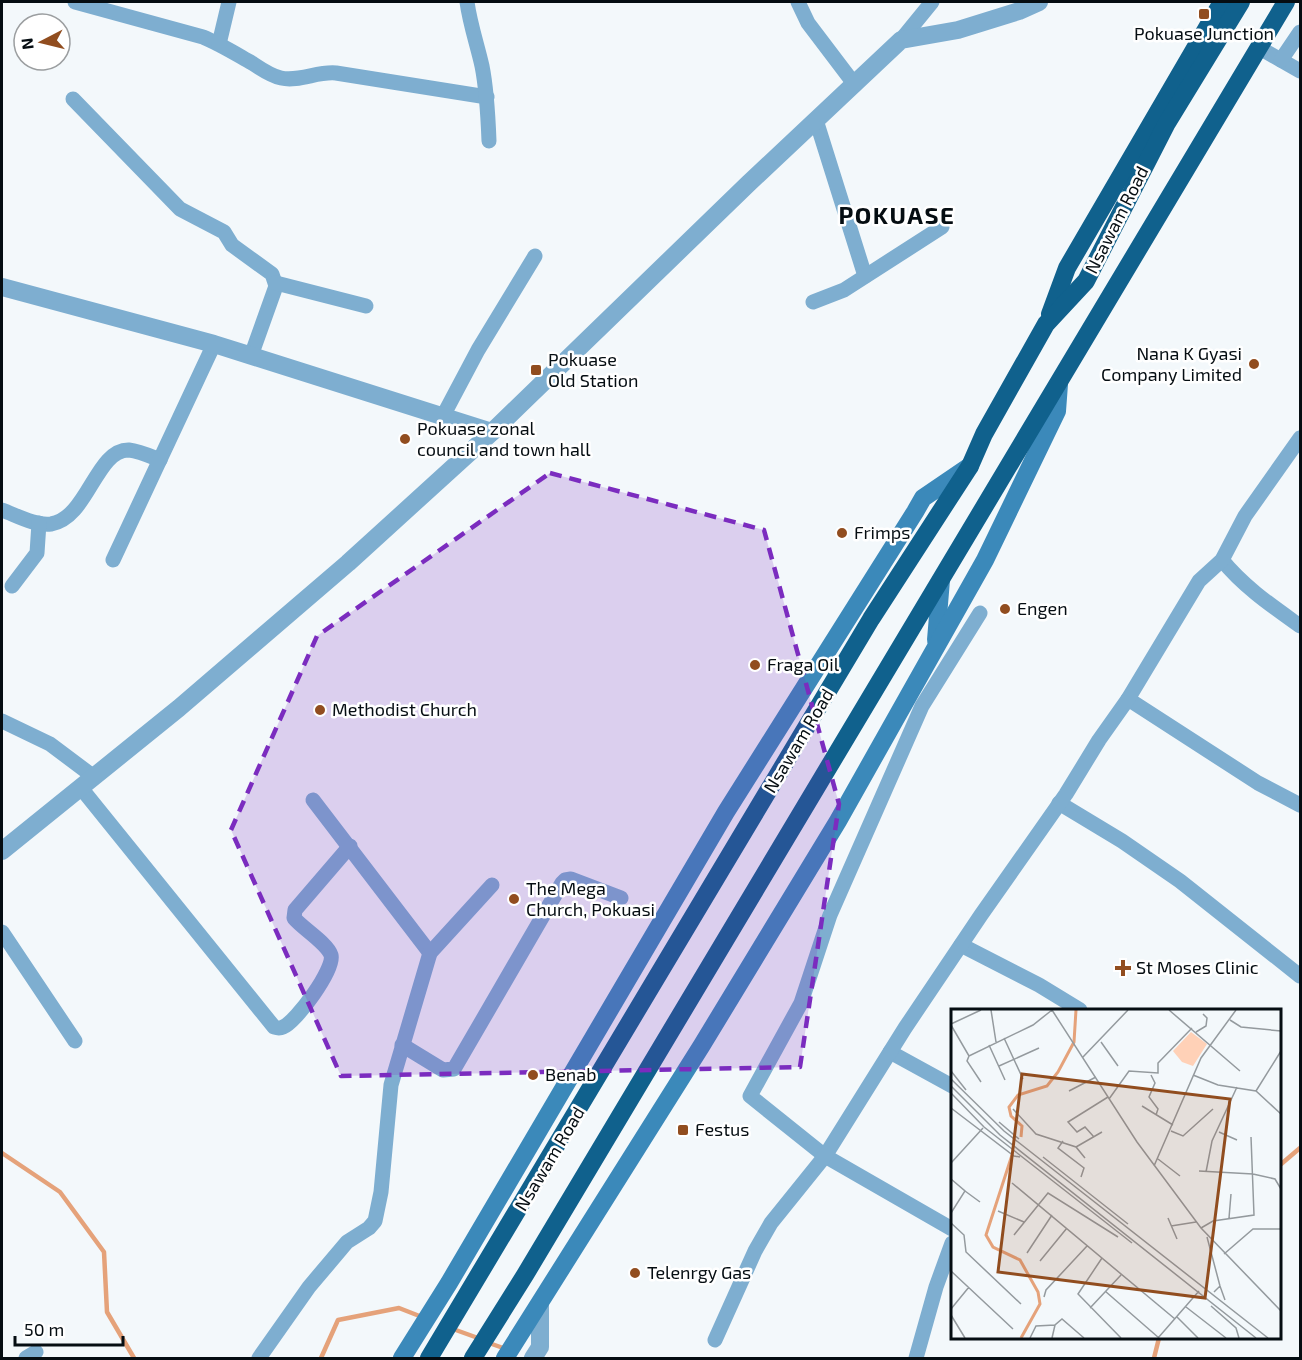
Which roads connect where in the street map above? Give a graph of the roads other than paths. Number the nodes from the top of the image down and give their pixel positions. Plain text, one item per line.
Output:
1 (75, 2) edge
2 (229, 2) edge
3 (467, 2) edge
4 (798, 2) edge
5 (932, 2) edge
6 (1039, 2) edge
7 (1222, 2) edge
8 (1241, 2) edge
9 (1286, 2) edge
10 (1300, 32) edge
11 (901, 40) junction
12 (219, 44) junction
13 (1258, 47) junction
14 (1281, 60) junction
15 (1300, 71) edge
16 (855, 85) junction
17 (487, 97) junction
18 (73, 99) dead end
19 (816, 120) junction
20 (489, 141) dead end
21 (942, 227) dead end
22 (535, 256) dead end
23 (865, 276) junction
24 (276, 282) junction
25 (2, 287) edge
26 (813, 302) dead end
27 (366, 306) dead end
28 (1046, 324) junction
29 (214, 344) junction
30 (252, 356) junction
31 (1059, 384) junction
32 (443, 416) junction
33 (492, 432) junction
34 (1300, 438) edge
35 (160, 460) junction
36 (970, 466) junction
37 (2, 510) edge
38 (39, 523) junction
39 (113, 560) dead end
40 (1222, 560) junction
41 (941, 580) junction
42 (12, 586) dead end
43 (980, 613) dead end
44 (1300, 626) edge
45 (935, 648) junction
46 (1128, 699) junction
47 (2, 721) edge
48 (88, 782) junction
49 (313, 800) dead end
50 (1059, 803) junction
51 (1300, 805) edge
52 (350, 846) junction
53 (2, 851) edge
54 (492, 885) dead end
55 (621, 898) dead end
56 (2, 932) edge
57 (962, 945) junction
58 (430, 953) junction
59 (1300, 976) edge
60 (1077, 1009) edge
61 (75, 1041) dead end
62 (402, 1045) junction
63 (890, 1052) junction
64 (951, 1085) edge
65 (825, 1156) junction
66 (951, 1228) edge
67 (951, 1246) edge
68 (540, 1304) junction
69 (715, 1340) dead end
70 (537, 1353) edge
71 (474, 1357) edge
72 (259, 1359) edge
73 (402, 1359) edge
74 (429, 1359) edge
75 (505, 1359) edge
76 (916, 1359) edge

1 - 12 street
2 - 12 street
3 - 17 street
4 - 16 street
5 - 11 street
6 - 11 street
7 - 28 highway
8 - 28 highway, Nsawam Road
9 - 13 highway, Nsawam Road
10 - 14 street
11 - 16 street
12 - 17 street
13 - 14 street
13 - 31 highway, Nsawam Road
14 - 15 street
16 - 19 street
17 - 20 street
18 - 24 street
19 - 23 street
19 - 33 street
21 - 23 street
22 - 32 street
23 - 26 street
24 - 27 street
24 - 30 street
25 - 29 street
28 - 36 highway, Nsawam Road
29 - 30 street
29 - 35 street
30 - 32 street
31 - 41 highway, Nsawam Road
31 - 45 main road
32 - 33 street
33 - 48 street
34 - 40 street
35 - 38 street
35 - 39 street
36 - 73 main road
36 - 74 highway, Nsawam Road
37 - 38 street
38 - 42 street
40 - 44 street
40 - 46 street
41 - 45 main road
41 - 71 highway, Nsawam Road
43 - 65 street
45 - 68 main road
46 - 50 street
46 - 51 street
47 - 48 street
48 - 52 street
48 - 53 street
49 - 52 street
50 - 57 street
50 - 59 street
52 - 58 street
54 - 58 street
55 - 62 street
56 - 61 street
57 - 60 street
57 - 63 street
58 - 62 street
62 - 72 street
63 - 64 street
63 - 65 street
65 - 66 street
65 - 69 street
67 - 76 street
68 - 70 street
68 - 75 main road

